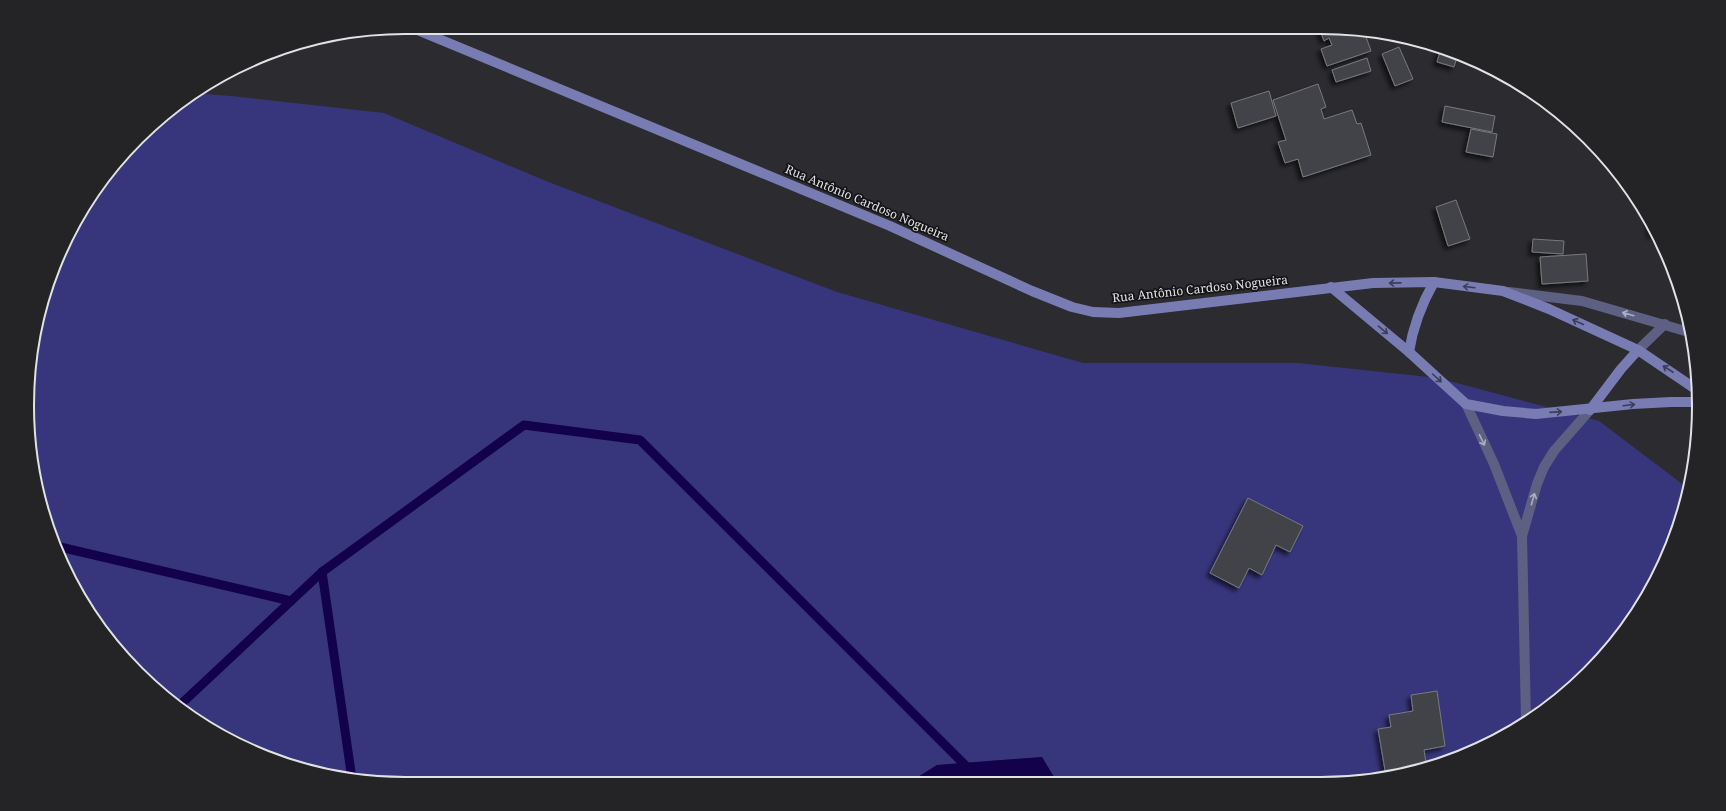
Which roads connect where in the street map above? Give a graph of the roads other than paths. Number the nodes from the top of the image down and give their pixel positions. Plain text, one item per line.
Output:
1 (427, 34) edge
2 (1434, 282) junction
3 (1331, 287) junction
4 (1503, 291) junction
5 (1665, 324) junction
6 (1684, 330) edge
7 (1638, 350) junction
8 (1408, 352) junction
9 (1691, 385) edge
10 (1692, 402) edge
11 (1466, 404) junction
12 (1590, 410) junction
13 (1522, 536) junction
14 (1526, 715) edge

1 - 3 main road, Rua Antônio Cardoso Nogueira
2 -> 3 main road, Rua Antônio Cardoso Nogueira
4 -> 2 main road, Rua Antônio Cardoso Nogueira
2 - 8 main road
3 -> 8 main road
5 -> 4 street
7 -> 4 main road, Rua Antônio Cardoso Nogueira
5 - 6 street
5 - 7 street
9 -> 7 main road, Rua Antônio Cardoso Nogueira
7 - 12 main road
8 -> 11 main road
12 -> 10 main road
11 -> 12 main road
11 -> 13 street
13 -> 12 street
13 - 14 street

